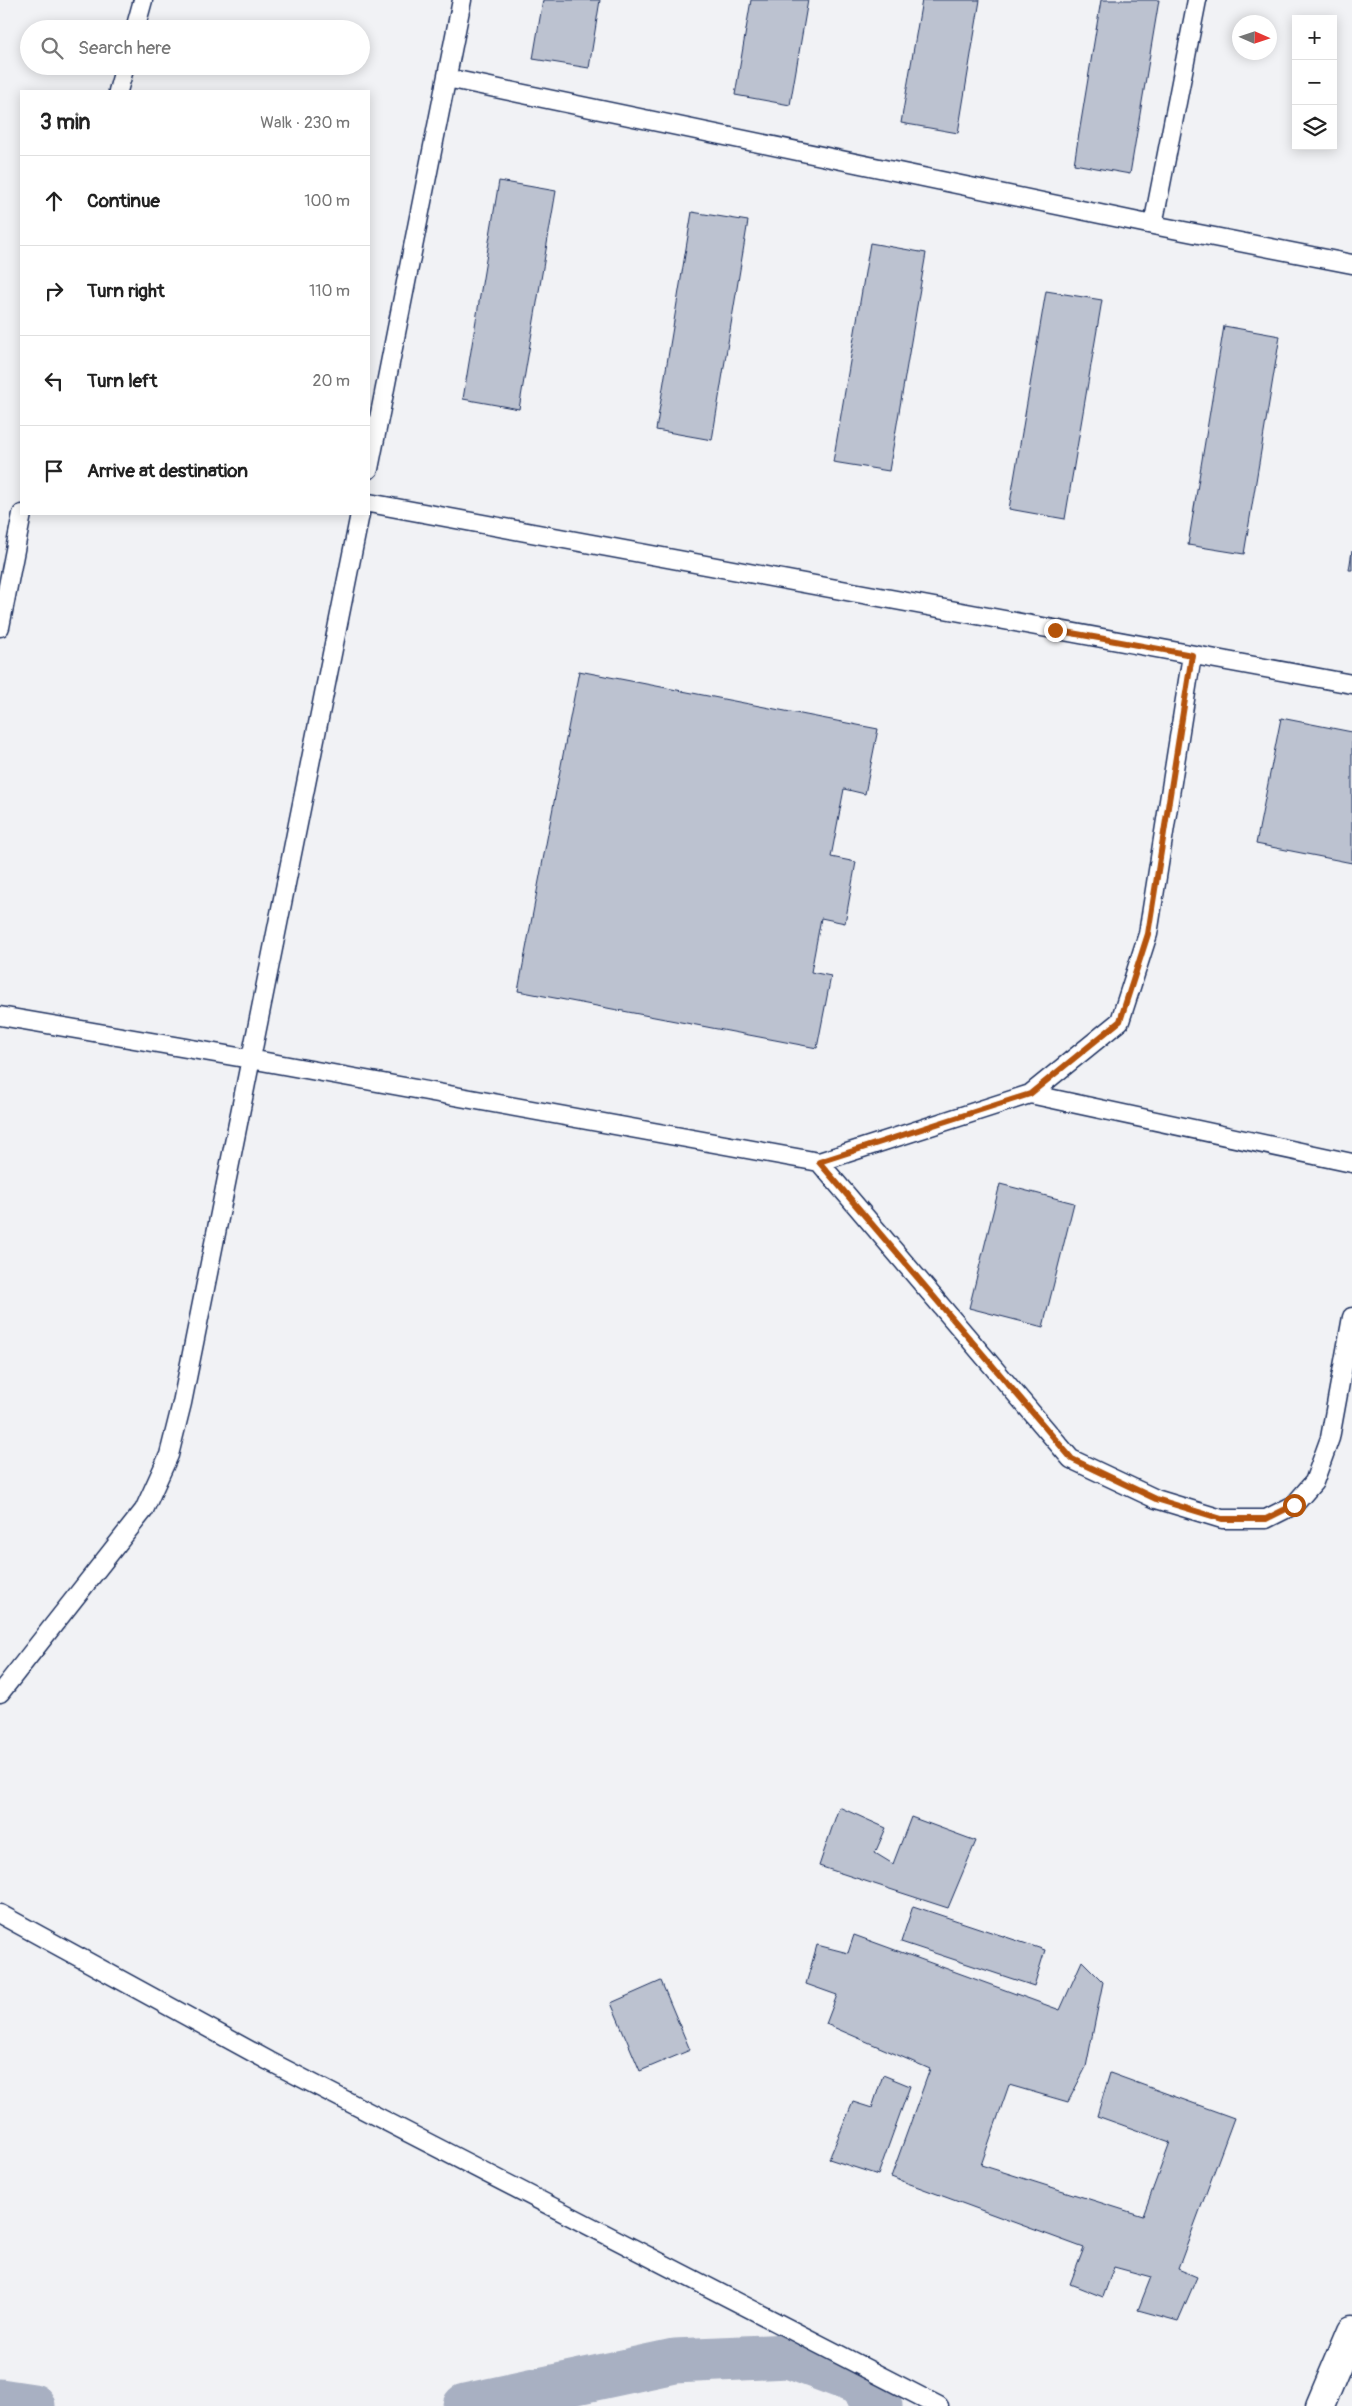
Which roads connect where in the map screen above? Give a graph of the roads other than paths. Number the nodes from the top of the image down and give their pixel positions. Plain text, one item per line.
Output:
1 (143, 0) edge
2 (462, 0) edge
3 (1197, 0) edge
4 (137, 20) edge
5 (122, 75) edge
6 (447, 78) junction
7 (118, 90) edge
8 (1153, 225) junction
9 (1352, 264) edge
10 (370, 464) edge
11 (370, 503) edge
12 (22, 515) edge
13 (360, 515) edge
14 (0, 627) edge
15 (1192, 655) junction
16 (1352, 684) edge
17 (0, 1016) edge
18 (250, 1059) junction
19 (1030, 1094) junction
20 (819, 1162) junction
21 (1352, 1163) edge
22 (1352, 1317) edge
23 (0, 1693) edge
24 (0, 1914) edge
25 (1352, 2330) edge
26 (940, 2406) edge
27 (1320, 2406) edge

1 - 4 lane
2 - 6 lane
3 - 8 lane
5 - 7 lane
6 - 8 lane
6 - 10 lane
8 - 9 lane
11 - 15 lane
12 - 14 lane
13 - 18 lane
15 - 16 lane
15 - 19 lane
17 - 18 lane
18 - 20 lane
18 - 23 lane
19 - 20 lane
19 - 21 lane
20 - 22 lane
24 - 26 lane
25 - 27 highway

